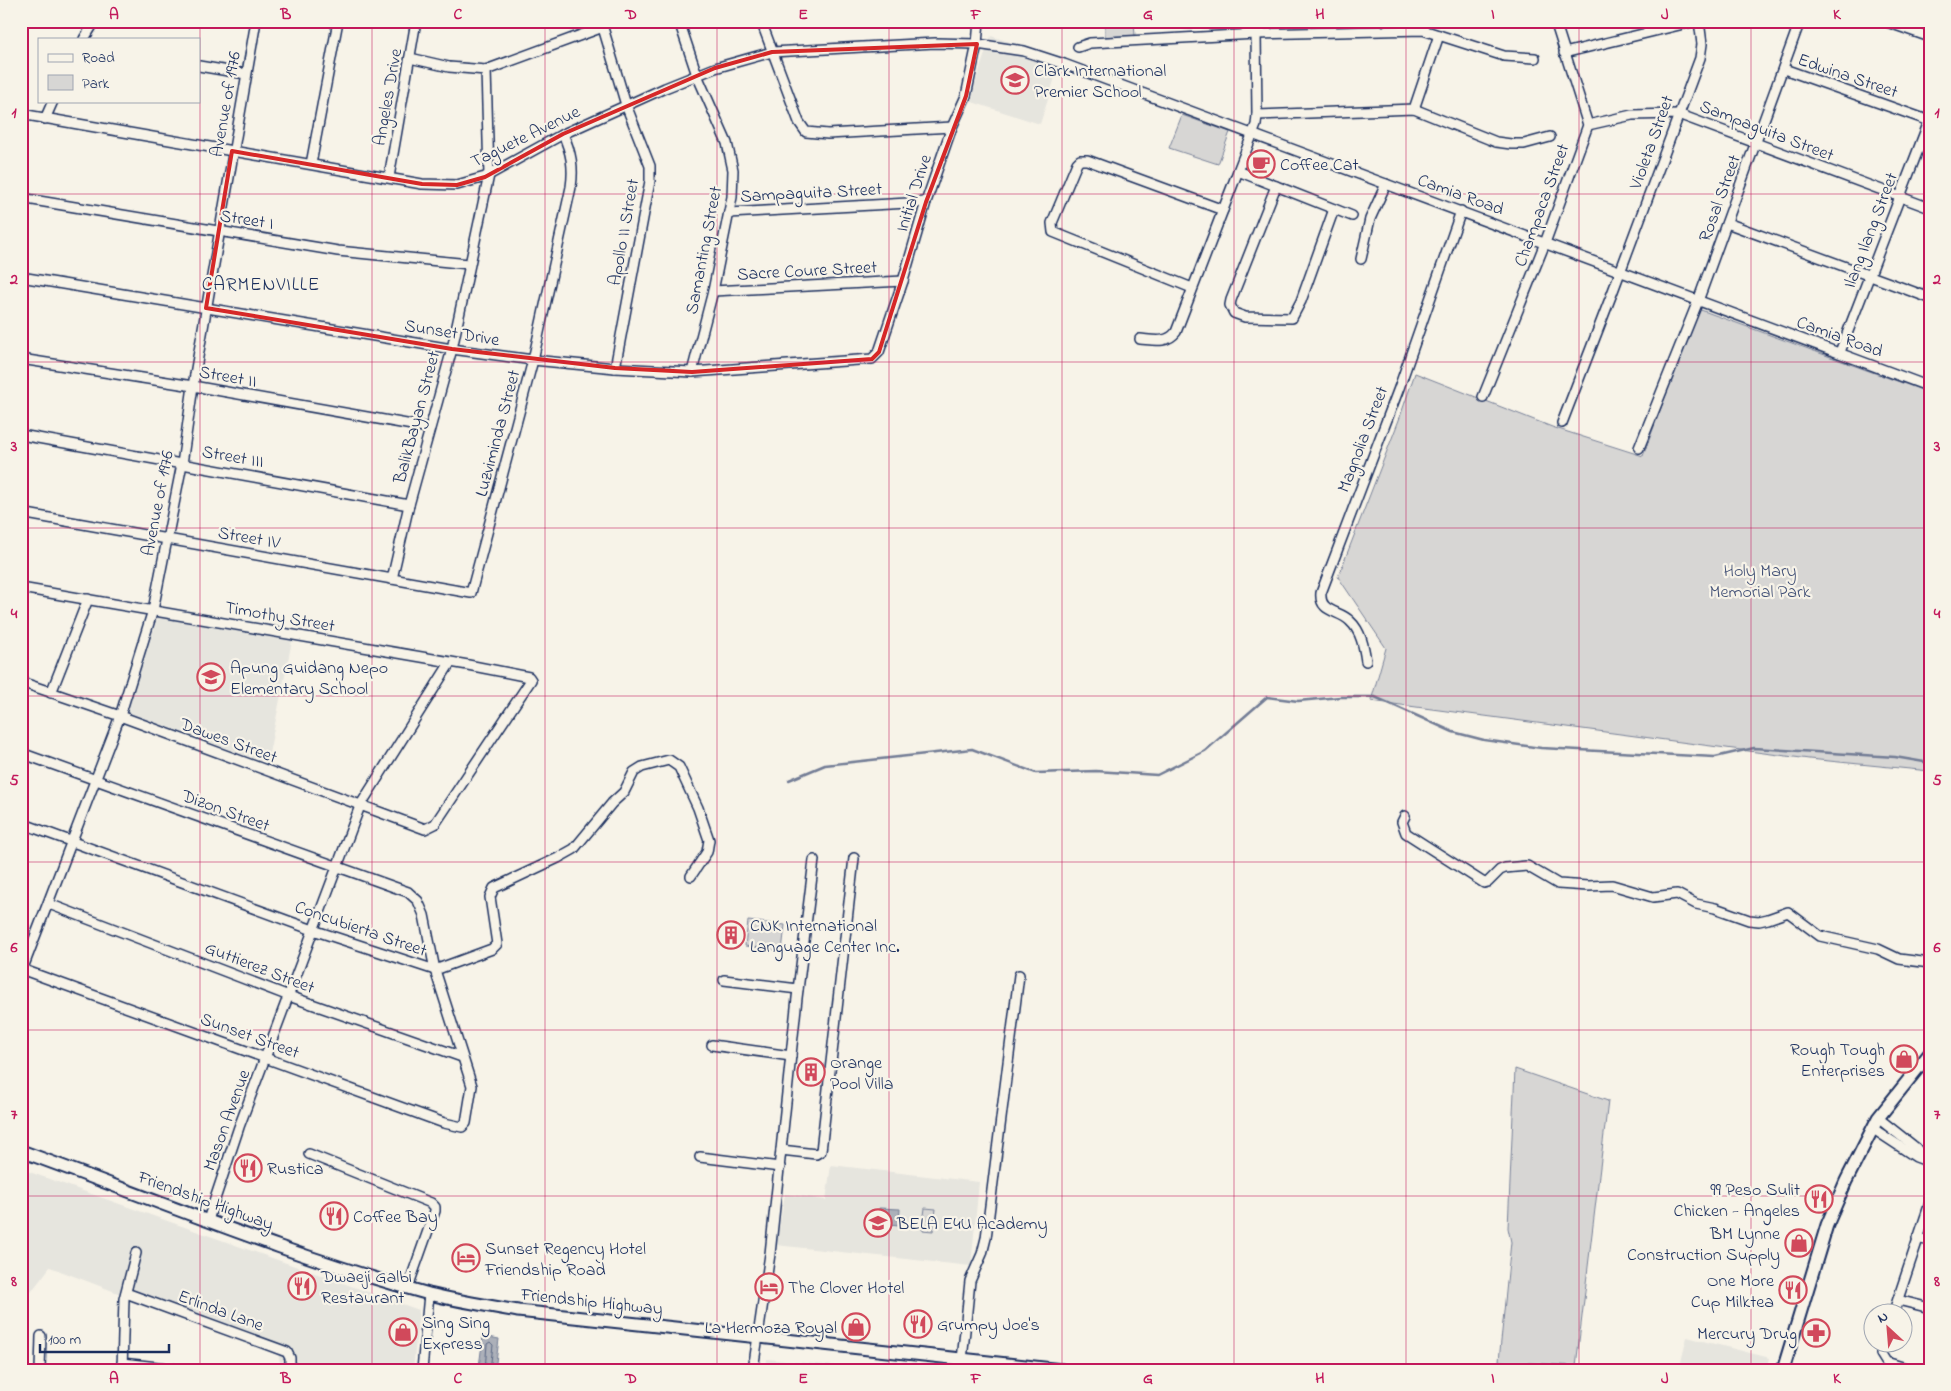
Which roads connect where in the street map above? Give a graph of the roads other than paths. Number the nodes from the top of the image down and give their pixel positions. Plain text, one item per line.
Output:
1 (95, 21) edge
2 (256, 21) edge
3 (338, 21) edge
4 (416, 21) edge
5 (679, 21) edge
6 (761, 21) edge
7 (979, 21) edge
8 (1555, 21) edge
9 (1698, 21) edge
10 (1800, 21) edge
11 (1884, 21) edge
12 (602, 24) edge
13 (1256, 34) junction
14 (1439, 35) junction
15 (1930, 37) edge
16 (85, 38) edge
17 (977, 44) junction
18 (1078, 46) dead end
19 (772, 52) junction
20 (1564, 53) junction
21 (410, 58) junction
22 (1535, 58) dead end
23 (200, 66) edge
24 (1784, 69) junction
25 (486, 70) junction
26 (246, 74) junction
27 (698, 75) junction
28 (53, 102) edge
29 (626, 105) junction
30 (1414, 109) junction
31 (21, 114) edge
32 (1678, 114) junction
33 (1257, 115) junction
34 (45, 119) junction
35 (1930, 120) edge
36 (1588, 125) junction
37 (952, 127) junction
38 (564, 134) junction
39 (1253, 134) junction
40 (1550, 137) dead end
41 (1756, 144) junction
42 (232, 151) junction
43 (311, 164) junction
44 (1238, 171) junction
45 (489, 174) junction
46 (389, 177) junction
47 (1386, 184) junction
48 (1276, 186) junction
49 (1901, 197) junction
50 (21, 198) edge
51 (926, 202) junction
52 (1930, 208) edge
53 (1334, 209) junction
54 (1223, 210) junction
55 (1461, 212) junction
56 (728, 213) junction
57 (1352, 216) dead end
58 (1727, 223) junction
59 (220, 231) junction
60 (1545, 243) junction
61 (1361, 259) dead end
62 (469, 264) junction
63 (1620, 272) junction
64 (1870, 276) junction
65 (21, 277) edge
66 (903, 281) junction
67 (1192, 288) junction
68 (713, 291) junction
69 (1930, 298) edge
70 (1698, 301) junction
71 (206, 308) junction
72 (1140, 339) dead end
73 (452, 349) junction
74 (880, 352) joint
75 (1840, 352) junction
76 (21, 359) edge
77 (533, 360) junction
78 (615, 368) junction
79 (692, 372) junction
80 (193, 386) junction
81 (1930, 387) edge
82 (1483, 397) dead end
83 (1562, 423) dead end
84 (429, 428) junction
85 (21, 435) edge
86 (1639, 448) dead end
87 (182, 464) junction
88 (408, 505) junction
89 (21, 513) edge
90 (167, 539) junction
91 (392, 579) junction
92 (21, 588) edge
93 (471, 593) joint
94 (88, 599) junction
95 (153, 610) junction
96 (1366, 661) dead end
97 (450, 663) junction
98 (21, 682) edge
99 (51, 693) junction
100 (120, 716) junction
101 (21, 753) edge
102 (95, 780) junction
103 (360, 806) junction
104 (1405, 816) dead end
105 (21, 823) edge
106 (425, 829) joint
107 (71, 841) junction
108 (854, 858) dead end
109 (814, 860) dead end
110 (337, 868) junction
111 (691, 876) dead end
112 (49, 904) junction
113 (313, 930) junction
114 (1930, 963) edge
115 (22, 970) edge
116 (435, 970) junction
117 (1020, 975) dead end
118 (724, 980) dead end
119 (798, 989) junction
120 (289, 996) junction
121 (712, 1045) dead end
122 (1930, 1053) edge
123 (791, 1056) junction
124 (462, 1057) junction
125 (266, 1058) junction
126 (1875, 1123) junction
127 (1894, 1131) junction
128 (1888, 1139) junction
129 (782, 1150) junction
130 (21, 1151) edge
131 (309, 1154) dead end
132 (700, 1157) dead end
133 (1927, 1163) edge
134 (780, 1166) junction
135 (1930, 1204) edge
136 (208, 1220) junction
137 (1917, 1238) junction
138 (1930, 1241) edge
139 (136, 1254) dead end
140 (408, 1287) junction
141 (126, 1293) junction
142 (429, 1294) junction
143 (1898, 1300) junction
144 (1897, 1304) edge
145 (1930, 1308) edge
146 (41, 1336) dead end
147 (757, 1336) junction
148 (1882, 1354) edge
149 (961, 1365) edge
150 (122, 1367) edge
151 (40, 1370) edge
152 (184, 1370) edge
153 (290, 1370) edge
154 (422, 1370) edge
155 (753, 1370) edge
156 (1062, 1370) edge
157 (1783, 1370) edge
158 (1912, 1370) edge

1 - 16 street
2 - 26 street, Avenue of 1976
3 - 43 street
4 - 21 street, Angeles Drive
5 - 27 street, Samanting Street
6 - 19 street
7 - 17 street, Initial Drive
8 - 20 street
9 - 20 street
9 - 32 street, Violeta Street
10 - 24 street, Rosal Street
11 - 15 street
12 - 25 street
12 - 29 street, Apollo II Street
13 - 14 street
13 - 18 street
13 - 33 street
14 - 22 street
14 - 30 street
17 - 19 street, Taguete Avenue
17 - 37 street, Initial Drive
17 - 39 street, Camia Road
19 - 27 street, Taguete Avenue
19 - 37 street
20 - 36 street
21 - 25 street
21 - 46 street, Angeles Drive
23 - 26 street
24 - 35 street, Edwina Street
24 - 41 street, Rosal Street
25 - 45 street, BalikBayan Street
26 - 42 street, Avenue of 1976
27 - 29 street, Taguete Avenue
27 - 56 street, Samanting Street
28 - 34 street
29 - 38 street, Taguete Avenue
29 - 78 street, Apollo II Street
30 - 33 street
30 - 40 street
31 - 34 street, Taguete Avenue
32 - 36 street, Sampaguita Street
32 - 41 street, Sampaguita Street
32 - 63 street, Violeta Street
33 - 39 street
34 - 42 street, Taguete Avenue
35 - 49 street, Ilang Ilang Street
36 - 60 street, Champaca Street
37 - 51 street, Initial Drive
38 - 45 street, Taguete Avenue
38 - 77 street, Luzviminda Street
39 - 44 street
39 - 47 street, Camia Road
41 - 49 street, Sampaguita Street
41 - 58 street, Rosal Street
42 - 43 street, Taguete Avenue
42 - 59 street, Avenue of 1976
43 - 46 street, Taguete Avenue
44 - 48 street
44 - 54 street
45 - 46 street, Taguete Avenue
45 - 62 street, BalikBayan Street
47 - 55 street, Camia Road
47 - 61 street
48 - 53 street
48 - 53 street
49 - 52 street, Sampaguita Street
49 - 64 street, Ilang Ilang Street
50 - 59 street, Street I
51 - 56 street, Sampaguita Street
51 - 66 street, Initial Drive
53 - 57 street
54 - 67 street
54 - 67 street
55 - 60 street, Camia Road
55 - 96 street, Magnolia Street
56 - 68 street, Samanting Street
58 - 64 street
58 - 70 street, Rosal Street
59 - 62 street, Street I
59 - 71 street, Avenue of 1976
60 - 63 street, Camia Road
60 - 82 street, Champaca Street
62 - 73 street, BalikBayan Street
63 - 70 street, Camia Road
63 - 83 street, Violeta Street
64 - 69 street
64 - 75 street, Ilang Ilang Street
65 - 71 street, Sunset Drive
66 - 68 street, Sacre Coure Street
66 - 74 street, Initial Drive
67 - 72 street
68 - 79 street, Samanting Street
70 - 75 street, Camia Road
70 - 86 street, Rosal Street
71 - 73 street, Sunset Drive
71 - 80 street, Avenue of 1976
73 - 77 street, Sunset Drive
73 - 84 street, BalikBayan Street
74 - 79 street, Sunset Drive
75 - 81 street, Camia Road
76 - 80 street, Street II
77 - 78 street, Sunset Drive
77 - 93 street, Luzviminda Street
78 - 79 street, Sunset Drive
80 - 84 street, Street II
80 - 87 street, Avenue of 1976
84 - 88 street, BalikBayan Street
85 - 87 street, Street III
87 - 88 street, Street III
87 - 90 street, Avenue of 1976
88 - 91 street, BalikBayan Street
89 - 90 street, Street IV
90 - 91 street, Street IV
90 - 95 street, Avenue of 1976
91 - 93 street, Street IV
92 - 94 street, Timothy Street
94 - 95 street, Timothy Street
94 - 99 street
95 - 97 street, Timothy Street
95 - 100 street, Avenue of 1976
97 - 103 street, Mason Avenue
97 - 106 street, Timothy Street
98 - 99 street, Dawes Street
99 - 100 street, Dawes Street
100 - 102 street, Avenue of 1976
100 - 103 street, Dawes Street
101 - 102 street, Dizon Street
102 - 107 street, Avenue of 1976
102 - 110 street, Dizon Street
103 - 106 street, Dawes Street
103 - 110 street, Mason Avenue
104 - 114 street
105 - 107 street, Concubierta Street
107 - 112 street, Avenue of 1976
107 - 113 street, Concubierta Street
108 - 129 street
109 - 119 street
110 - 113 street, Mason Avenue
110 - 116 street, Dizon Street
111 - 116 street, Concubierta Street
112 - 115 street, Avenue of 1976
112 - 120 street, Guttierez Street
113 - 116 street, Concubierta Street
113 - 120 street, Mason Avenue
115 - 125 street, Sunset Street
116 - 124 street
117 - 149 street
118 - 119 street
119 - 123 street
120 - 124 street, Guttierez Street
120 - 125 street, Mason Avenue
121 - 123 street
122 - 126 main road
123 - 129 street
124 - 125 street, Sunset Street
125 - 136 street, Mason Avenue
126 - 127 street
126 - 128 street
126 - 157 main road
127 - 128 street
127 - 133 street
128 - 133 street
129 - 134 street
130 - 136 main road, Friendship Highway
131 - 140 street
132 - 134 street
134 - 147 street
135 - 137 street
136 - 140 main road, Friendship Highway
137 - 138 street
137 - 143 street
139 - 141 street
140 - 142 main road, Friendship Highway
141 - 150 street
141 - 153 street, Erlinda Lane
142 - 147 main road, Friendship Highway
142 - 154 street
143 - 144 street
143 - 145 street
146 - 151 street
147 - 149 main road, Friendship Highway
147 - 155 street
148 - 158 street
149 - 156 main road, Friendship Highway
150 - 152 street

